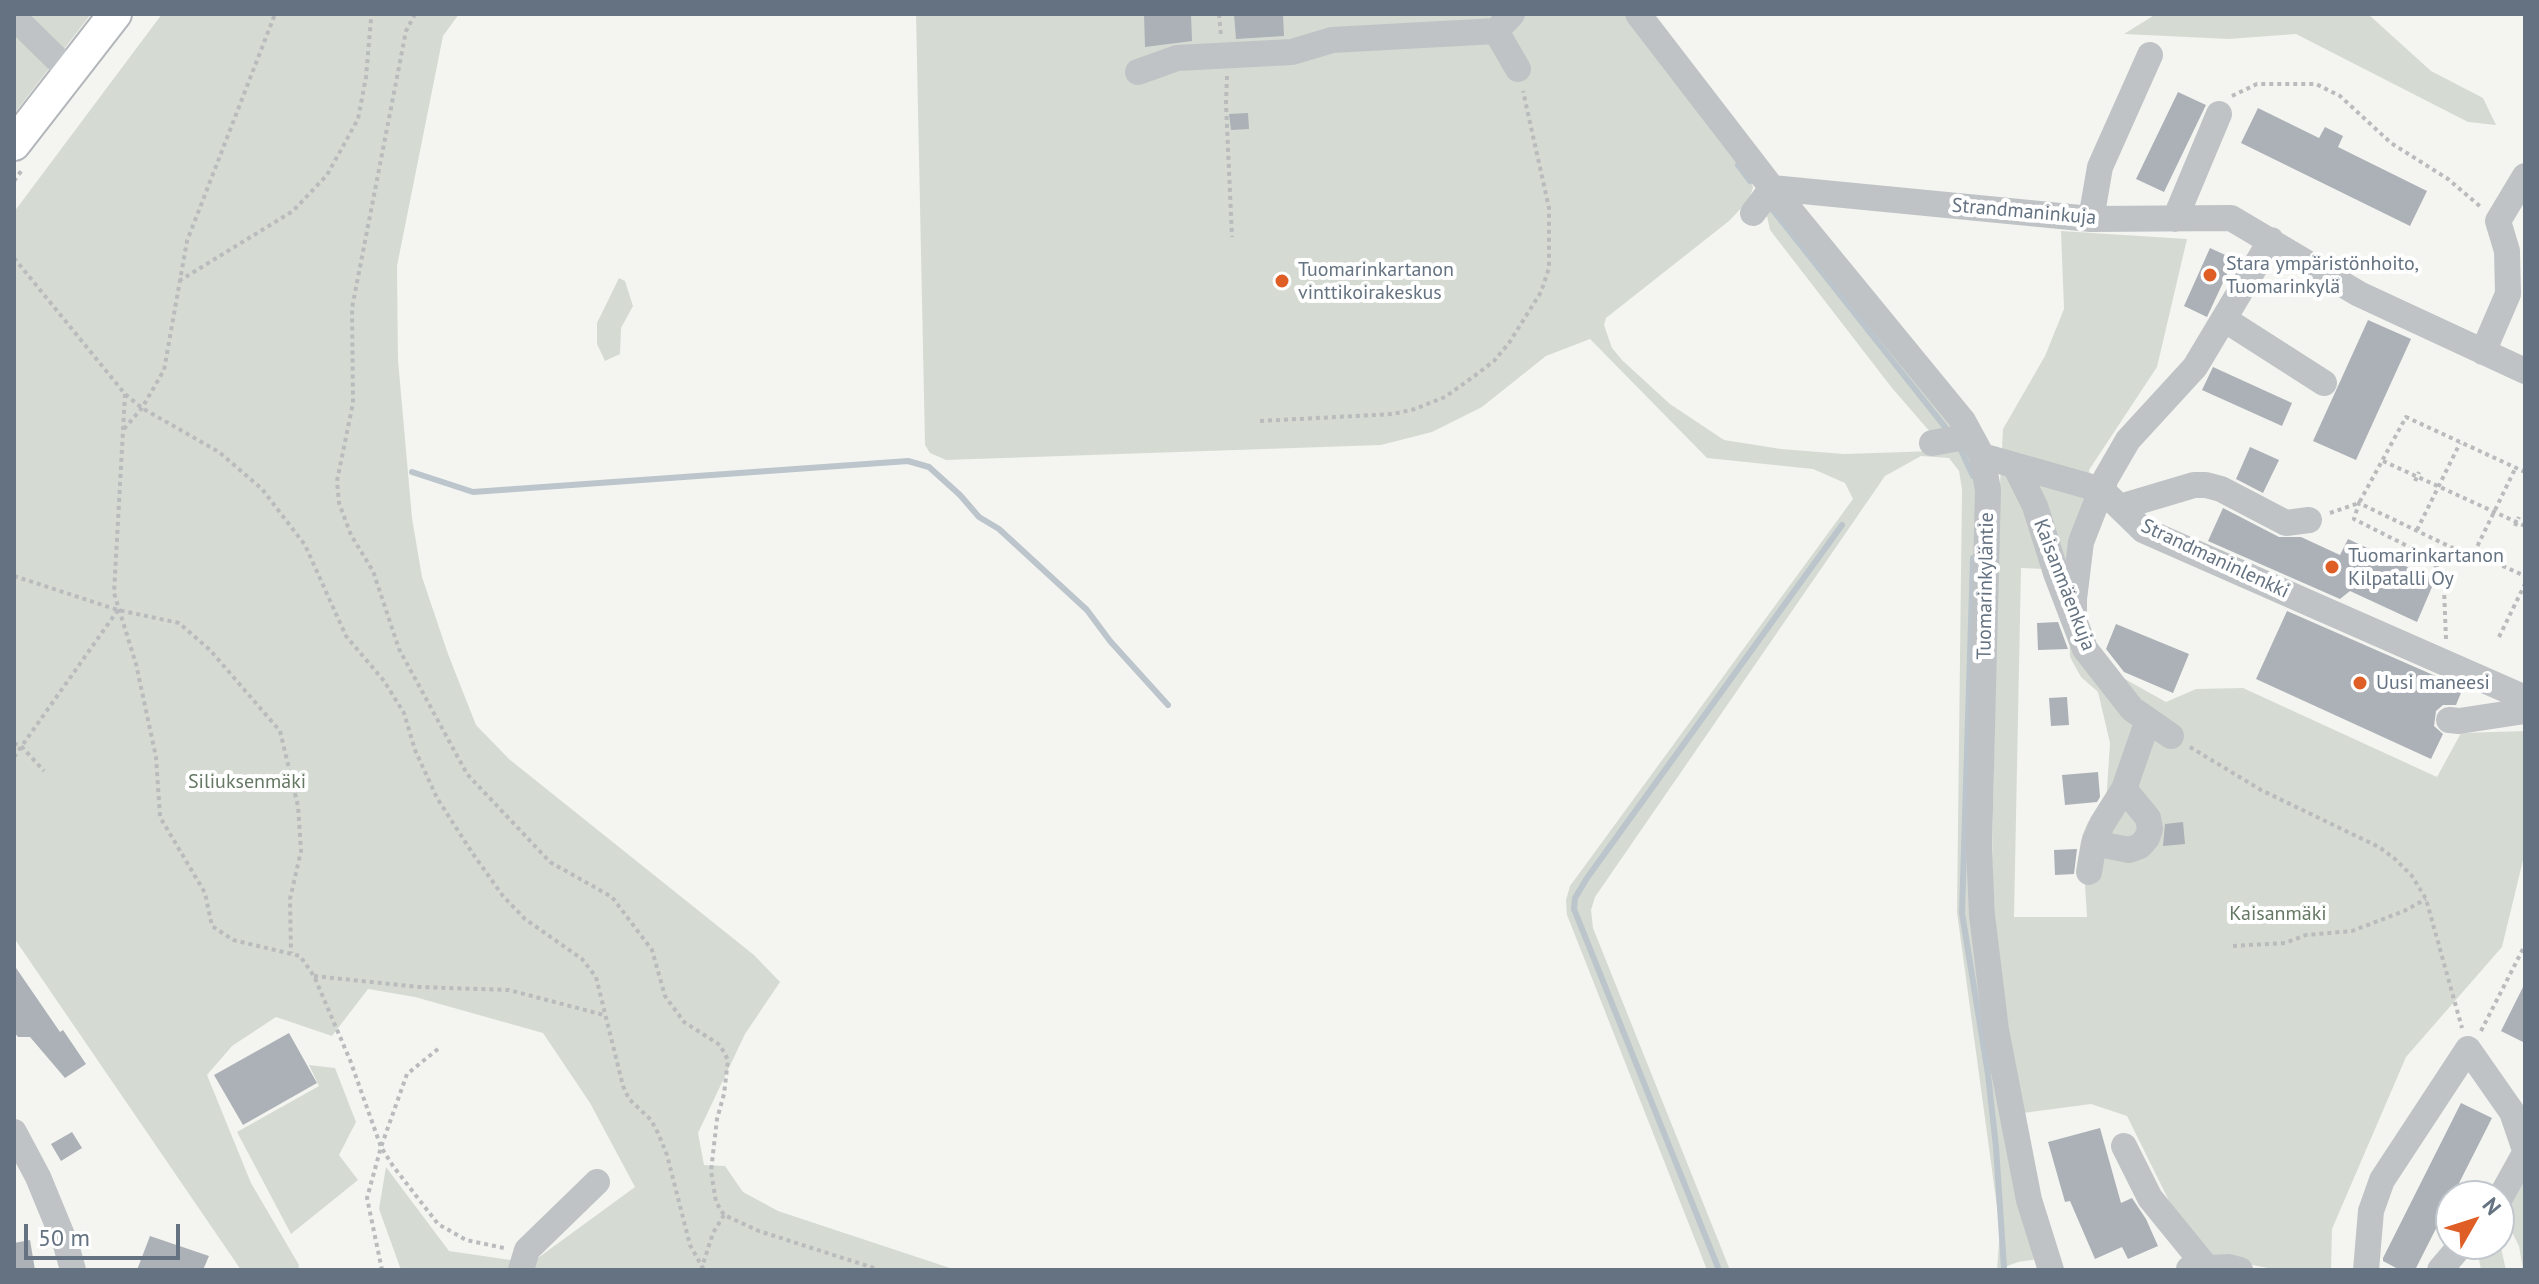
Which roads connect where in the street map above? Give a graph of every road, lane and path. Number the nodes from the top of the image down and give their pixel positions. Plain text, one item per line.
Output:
1 (115, 14) edge
2 (275, 14) edge
3 (369, 14) edge
4 (415, 14) edge
5 (1638, 14) edge
6 (14, 17) edge
7 (1504, 22) edge
8 (2150, 55) dead end
9 (1518, 69) joint
10 (70, 72) junction
11 (1138, 72) dead end
12 (1227, 84) dead end
13 (2219, 114) joint
14 (14, 144) edge
15 (2525, 176) edge
16 (1772, 188) junction
17 (1753, 213) dead end
18 (2091, 219) junction
19 (2175, 219) junction
20 (2498, 221) junction
21 (1232, 237) dead end
22 (2271, 240) junction
23 (14, 258) edge
24 (179, 281) junction
25 (2224, 319) junction
26 (2483, 352) junction
27 (2525, 371) edge
28 (2324, 383) dead end
29 (125, 394) junction
30 (142, 408) junction
31 (1260, 421) dead end
32 (123, 431) junction
33 (2460, 442) junction
34 (1932, 443) dead end
35 (1976, 446) junction
36 (2383, 461) junction
37 (2015, 466) junction
38 (2516, 467) junction
39 (2525, 472) edge
40 (2439, 486) junction
41 (2111, 498) junction
42 (2359, 503) junction
43 (2494, 511) junction
44 (2309, 520) joint
45 (2525, 526) edge
46 (2417, 530) junction
47 (2474, 553) junction
48 (14, 576) edge
49 (2525, 576) edge
50 (2525, 584) edge
51 (2519, 596) junction
52 (2525, 599) edge
53 (118, 610) junction
54 (2074, 620) junction
55 (2499, 637) dead end
56 (2450, 665) junction
57 (2477, 676) junction
58 (2525, 698) edge
59 (2525, 711) edge
60 (2148, 720) junction
61 (2171, 736) joint
62 (14, 743) edge
63 (22, 747) junction
64 (14, 757) edge
65 (44, 771) dead end
66 (2124, 789) junction
67 (2094, 843) junction
68 (2089, 872) dead end
69 (2426, 899) junction
70 (2525, 945) edge
71 (2233, 946) dead end
72 (291, 953) junction
73 (314, 976) junction
74 (604, 1015) junction
75 (438, 1049) dead end
76 (2468, 1049) junction
77 (2124, 1146) dead end
78 (381, 1147) junction
79 (18, 1149) edge
80 (2525, 1152) edge
81 (2510, 1180) edge
82 (597, 1182) dead end
83 (724, 1215) junction
84 (524, 1260) edge
85 (703, 1263) junction
86 (2196, 1269) edge
87 (73, 1270) edge
88 (382, 1270) edge
89 (703, 1270) edge
90 (880, 1270) edge
91 (2051, 1270) edge
92 (2240, 1270) edge
93 (2366, 1270) edge

1 - 10 main road
2 - 24 path
3 - 24 path
4 - 83 path
5 - 16 street, Tuomarinkyläntie
6 - 10 street
7 - 9 street
7 - 11 street
8 - 18 street
9 - 31 path
10 - 14 main road
12 - 21 path
13 - 19 street
13 - 20 path
15 - 20 street
16 - 17 street
16 - 18 street, Strandmaninkuja
16 - 35 street, Tuomarinkyläntie
18 - 19 street, Strandmaninkuja
19 - 22 street, Strandmaninkuja
20 - 26 street
22 - 25 street
22 - 26 street
23 - 29 path
24 - 30 path
25 - 28 street
25 - 41 street
26 - 27 street
29 - 30 path
29 - 32 path
30 - 32 path
30 - 74 path
32 - 53 path
33 - 36 path
33 - 38 path
33 - 40 path
34 - 35 street
35 - 37 street
35 - 91 street, Tuomarinkyläntie
36 - 40 path
36 - 42 path
37 - 41 street
37 - 54 street, Kaisanmäenkuja
38 - 39 path
38 - 43 path
40 - 43 path
40 - 46 path
41 - 44 street
41 - 54 street
41 - 56 street, Strandmaninlenkki
42 - 44 path
42 - 46 path
42 - 56 path
43 - 45 path
43 - 47 path
46 - 47 path
47 - 49 path
48 - 53 path
50 - 51 path
51 - 52 path
51 - 55 path
53 - 63 path
53 - 72 path
53 - 72 path
54 - 60 street, Kaisanmäenkuja
56 - 57 street, Strandmaninlenkki
57 - 58 street, Strandmaninlenkki
57 - 59 street
60 - 61 street, Kaisanmäenkuja
60 - 66 street
61 - 69 path
62 - 63 path
63 - 64 path
63 - 65 path
66 - 67 street
66 - 67 street
67 - 68 street
69 - 71 path
69 - 76 path
70 - 76 path
72 - 73 path
73 - 74 path
73 - 78 path
74 - 85 path
75 - 78 path
76 - 80 street
76 - 93 street
77 - 86 street
78 - 84 path
78 - 88 path
79 - 87 street
80 - 81 street
82 - 84 street
83 - 85 path
83 - 90 path
85 - 89 path
86 - 92 street

